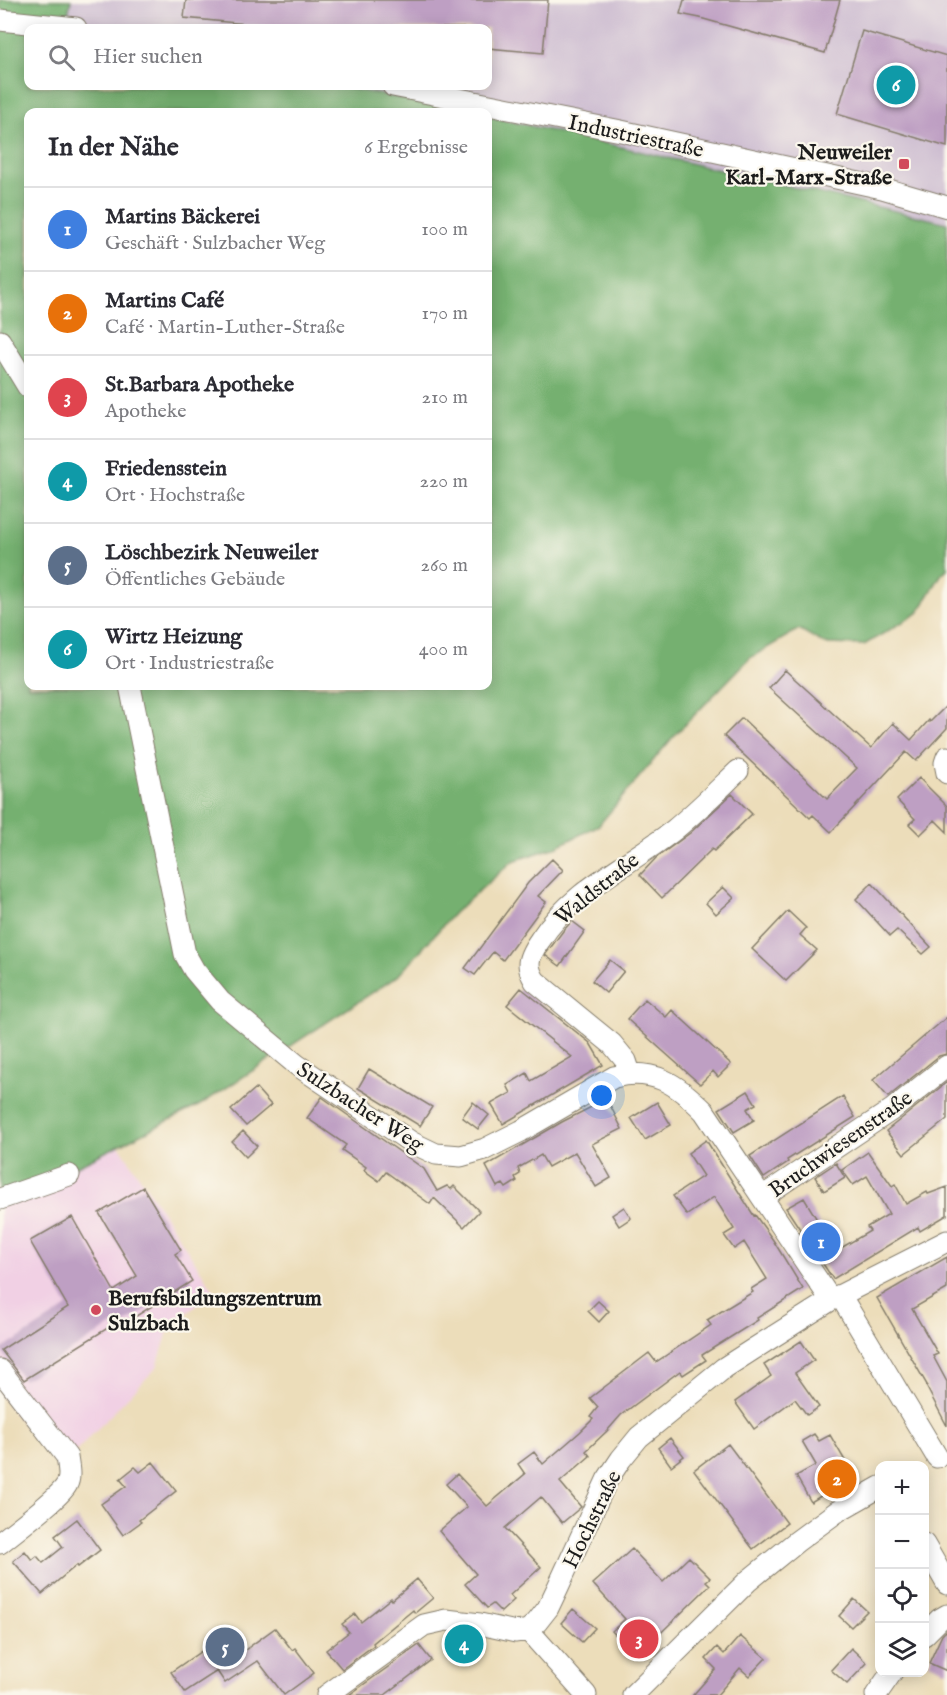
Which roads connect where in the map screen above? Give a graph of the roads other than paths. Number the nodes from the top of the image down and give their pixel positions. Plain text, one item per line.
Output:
1 (0, 21) edge
2 (33, 24) edge
3 (413, 90) edge
4 (947, 207) edge
5 (0, 341) edge
6 (24, 380) edge
7 (131, 690) edge
8 (947, 757) edge
9 (738, 771) dead end
10 (947, 773) edge
11 (947, 1066) edge
12 (630, 1073) junction
13 (69, 1175) dead end
14 (762, 1197) junction
15 (0, 1199) edge
16 (947, 1241) edge
17 (836, 1298) junction
18 (0, 1370) edge
19 (935, 1459) edge
20 (875, 1489) edge
21 (0, 1543) edge
22 (929, 1553) edge
23 (947, 1584) edge
24 (947, 1615) edge
25 (528, 1630) junction
26 (929, 1631) edge
27 (889, 1677) edge
28 (327, 1695) edge
29 (586, 1695) edge
30 (633, 1695) edge
31 (876, 1695) edge

1 - 2 street
3 - 4 street, Industriestraße
5 - 6 street
7 - 12 street, Sulzbacher Weg
8 - 10 street
9 - 12 street, Waldstraße
11 - 14 street, Bruchwiesenstraße
12 - 14 street
13 - 15 street
14 - 17 street
16 - 17 street, Hochstraße
17 - 19 street
17 - 25 street, Hochstraße
18 - 21 street
20 - 30 street
22 - 23 street
24 - 26 street
25 - 28 street
25 - 29 street
27 - 31 street

